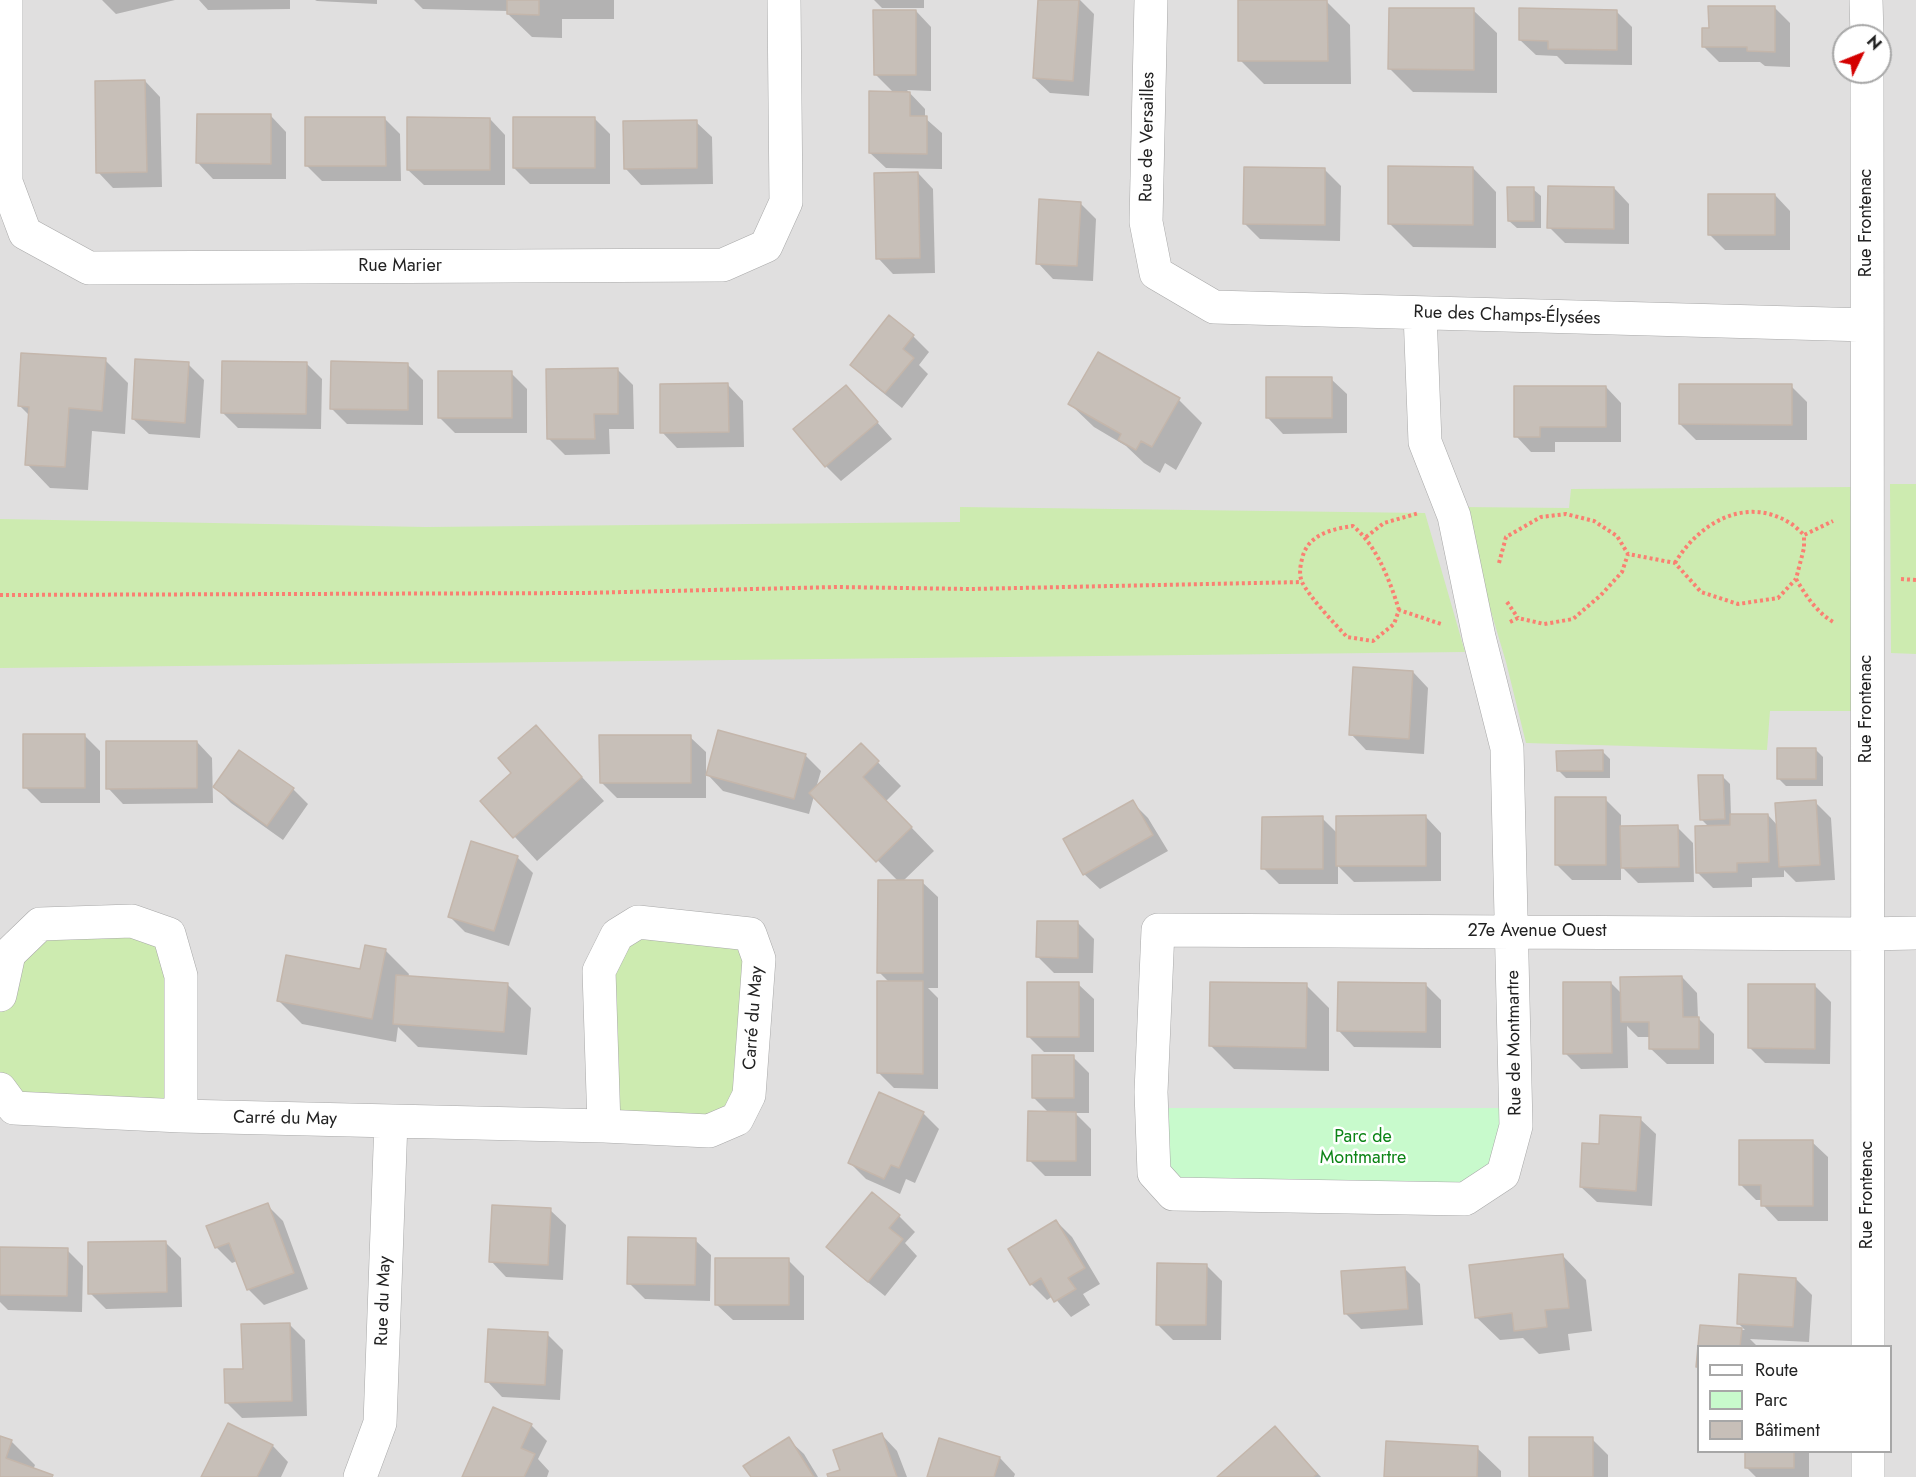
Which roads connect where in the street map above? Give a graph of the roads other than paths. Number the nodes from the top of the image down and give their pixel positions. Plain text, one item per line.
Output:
1 (6, 0) edge
2 (784, 0) edge
3 (1151, 0) edge
4 (1866, 0) edge
5 (1866, 24) edge
6 (1867, 84) edge
7 (1156, 273) joint
8 (1420, 313) junction
9 (1867, 325) junction
10 (1158, 930) joint
11 (1512, 932) junction
12 (1916, 933) edge
13 (1867, 934) junction
14 (0, 995) edge
15 (0, 1089) edge
16 (181, 1116) junction
17 (391, 1121) junction
18 (604, 1126) junction
19 (1868, 1345) edge
20 (1868, 1453) edge
21 (360, 1477) edge
22 (1868, 1477) edge

1 - 2 street, Rue Marier
3 - 7 street, Rue de Versailles
4 - 5 street
6 - 9 street, Rue Frontenac
7 - 8 street, Rue des Champs-Élysées
8 - 9 street, Rue des Champs-Élysées
8 - 11 street, Rue de Montmartre
9 - 13 street, Rue Frontenac
10 - 11 street, 27e Avenue Ouest
10 - 11 street, Rue de Montmartre
11 - 13 street, 27e Avenue Ouest
12 - 13 street, 27e Avenue Ouest
13 - 19 street, Rue Frontenac
14 - 16 street
15 - 16 street, Carré du May
16 - 17 street, Carré du May
17 - 18 street, Carré du May
17 - 21 street, Rue du May
18 - 18 street, Carré du May
20 - 22 street

